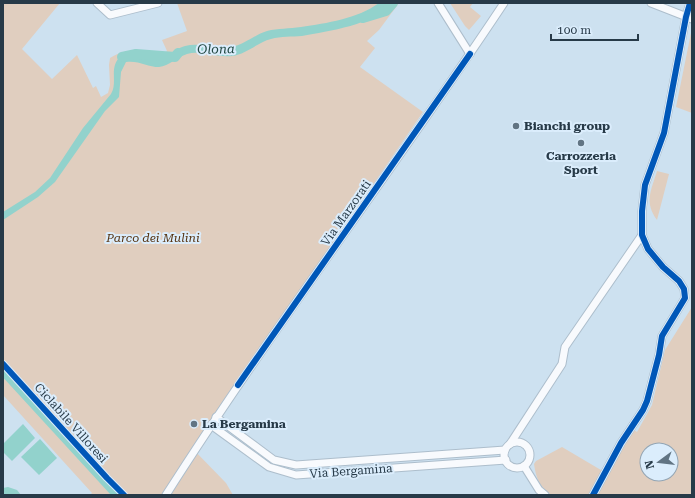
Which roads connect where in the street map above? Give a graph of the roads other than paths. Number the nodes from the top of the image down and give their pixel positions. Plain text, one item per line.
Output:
1 (97, 3) edge
2 (158, 3) edge
3 (438, 3) edge
4 (504, 3) edge
5 (651, 3) edge
6 (690, 3) edge
7 (689, 18) edge
8 (470, 54) junction
9 (642, 235) junction
10 (216, 417) junction
11 (211, 425) junction
12 (507, 447) junction
13 (506, 460) junction
14 (524, 466) junction
15 (166, 495) edge
16 (545, 495) edge
17 (593, 495) edge

1 - 2 street
3 - 8 street
4 - 8 street, Via Marzorati
5 - 7 street
6 - 7 street
7 - 9 street
8 - 10 street, Via Marzorati
9 - 12 street
9 - 17 street
10 - 11 street, Via Marzorati
10 - 12 street, Via Bergamina
11 - 13 street, Via Bergamina
11 - 15 street, Via Marzorati
12 - 13 street
12 - 14 street
13 - 14 street
14 - 16 street

